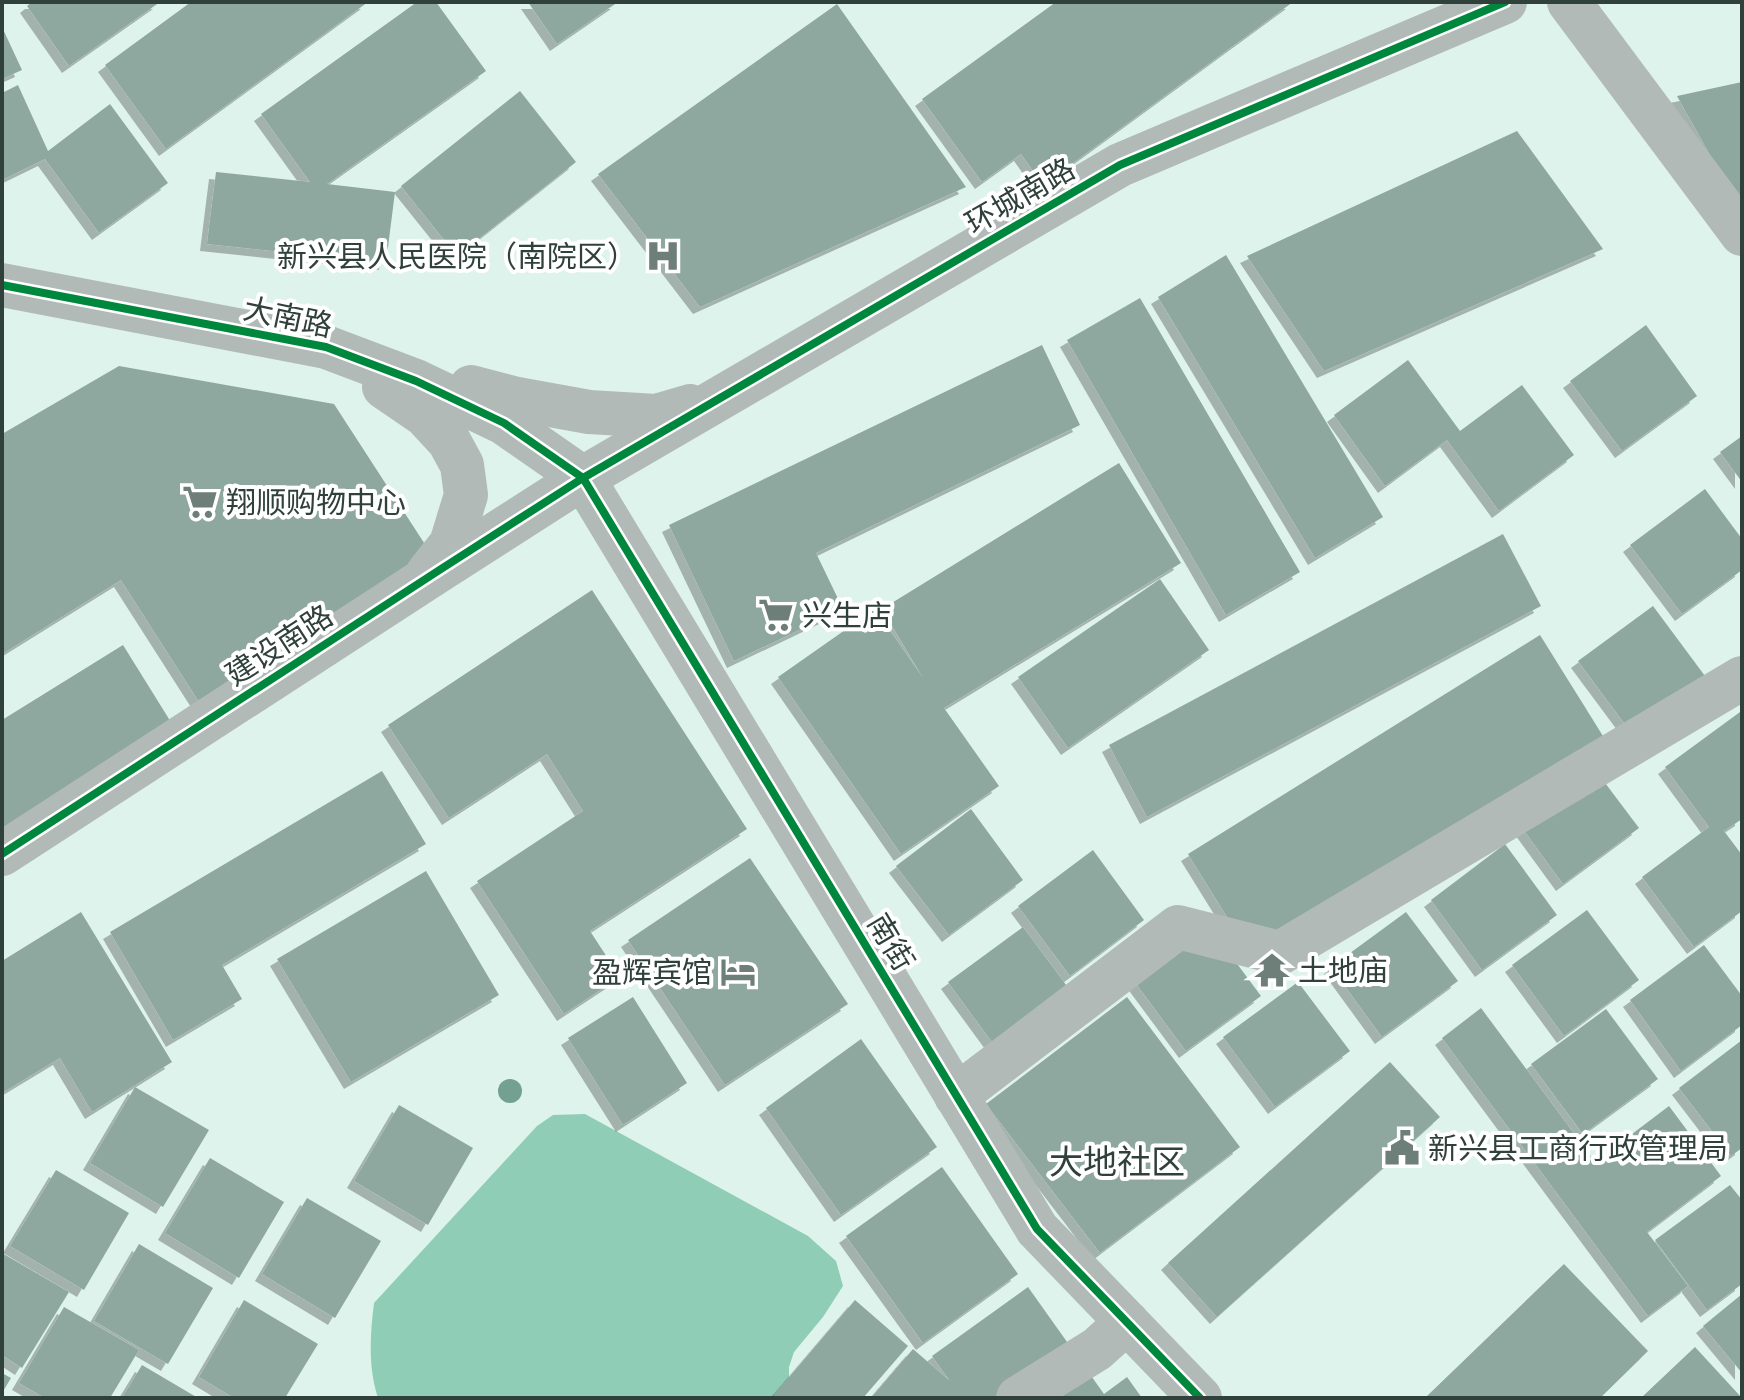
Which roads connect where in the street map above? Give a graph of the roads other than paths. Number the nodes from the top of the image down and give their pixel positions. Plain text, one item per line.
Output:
1 (1505, 2) edge
2 (1569, 2) edge
3 (1742, 234) edge
4 (2, 285) edge
5 (326, 347) junction
6 (741, 387) junction
7 (583, 478) junction
8 (423, 580) junction
9 (1738, 687) edge
10 (2, 854) edge
11 (956, 1096) junction
12 (1127, 1322) junction
13 (1018, 1398) edge
14 (1200, 1398) edge

1 - 6 street, 环城南路
2 - 3 street
4 - 5 street, 大南路
5 - 6 street
5 - 7 street, 大南路
5 - 8 street
6 - 7 street, 环城南路
7 - 8 street, 建设南路
7 - 11 street, 南街
8 - 10 street, 建设南路
9 - 11 street
11 - 12 street, 南街
12 - 13 street
12 - 14 street, 南街

